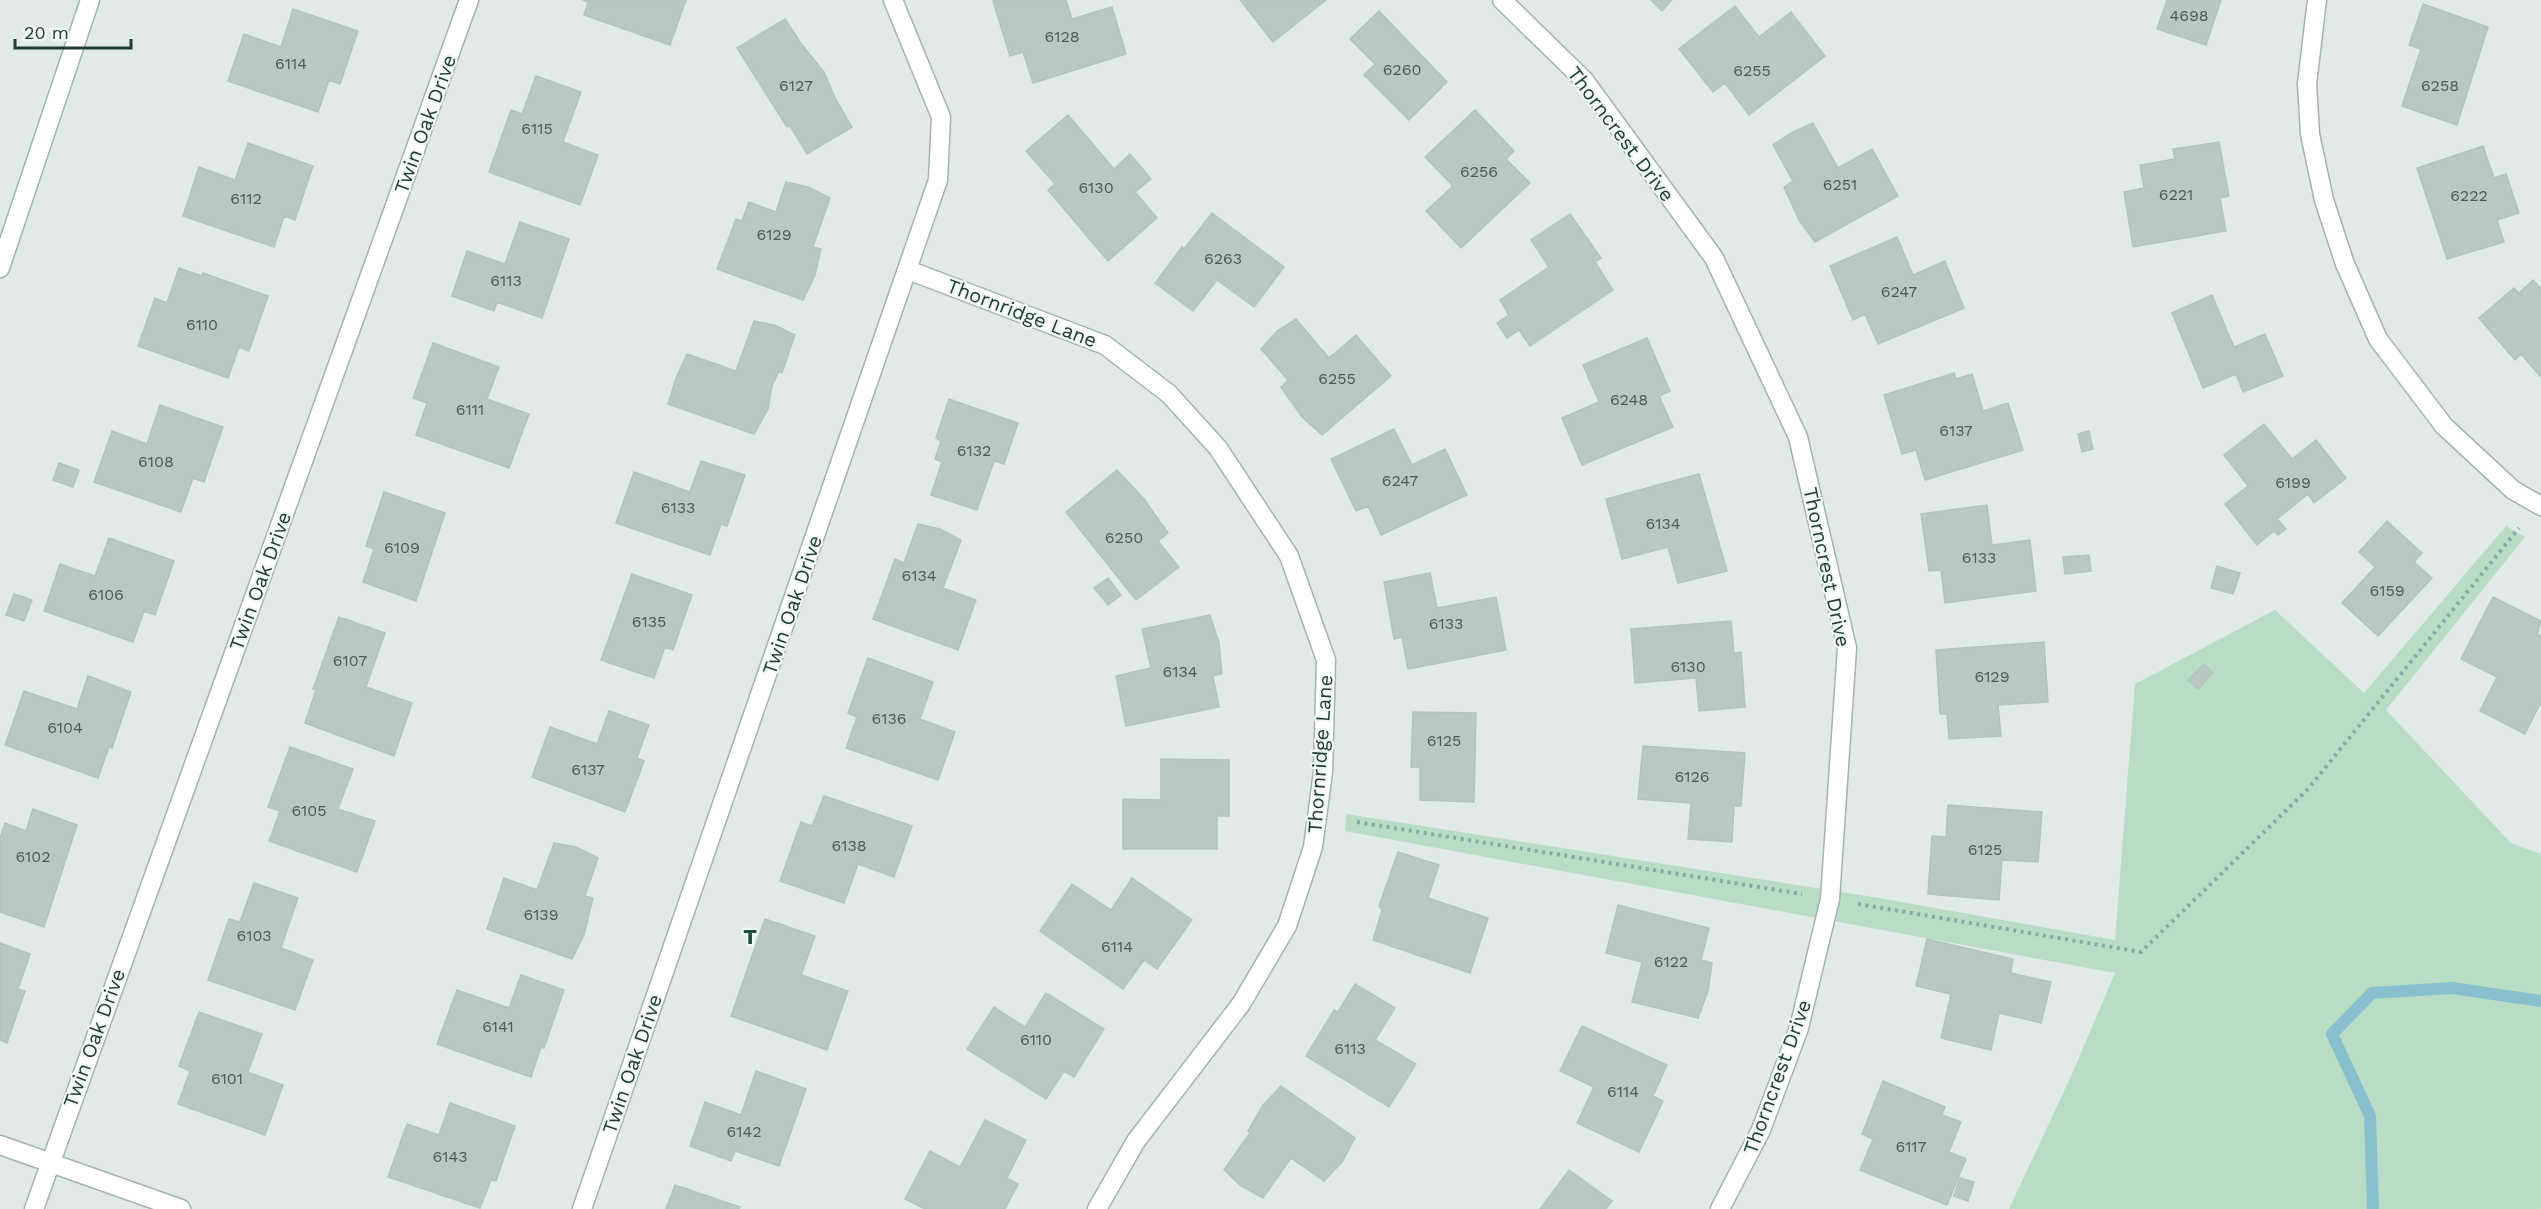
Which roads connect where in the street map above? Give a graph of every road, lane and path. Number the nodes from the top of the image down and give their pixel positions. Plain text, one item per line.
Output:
1 (90, 0) edge
2 (470, 0) edge
3 (893, 0) edge
4 (1503, 0) edge
5 (2317, 0) edge
6 (0, 268) edge
7 (908, 270) junction
8 (2539, 505) edge
9 (1357, 822) dead end
10 (1805, 894) dead end
11 (1854, 904) dead end
12 (0, 1145) edge
13 (50, 1161) junction
14 (34, 1209) edge
15 (181, 1209) edge
16 (582, 1209) edge
17 (1097, 1209) edge
18 (1720, 1209) edge

1 - 6 street
2 - 13 street, Twin Oak Drive
3 - 7 street, Twin Oak Drive
4 - 18 street, Thorncrest Drive
5 - 8 street
7 - 16 street, Twin Oak Drive
7 - 17 street, Thornridge Lane
8 - 11 path
9 - 10 path
12 - 13 street
13 - 14 street, Twin Oak Drive
13 - 15 street

